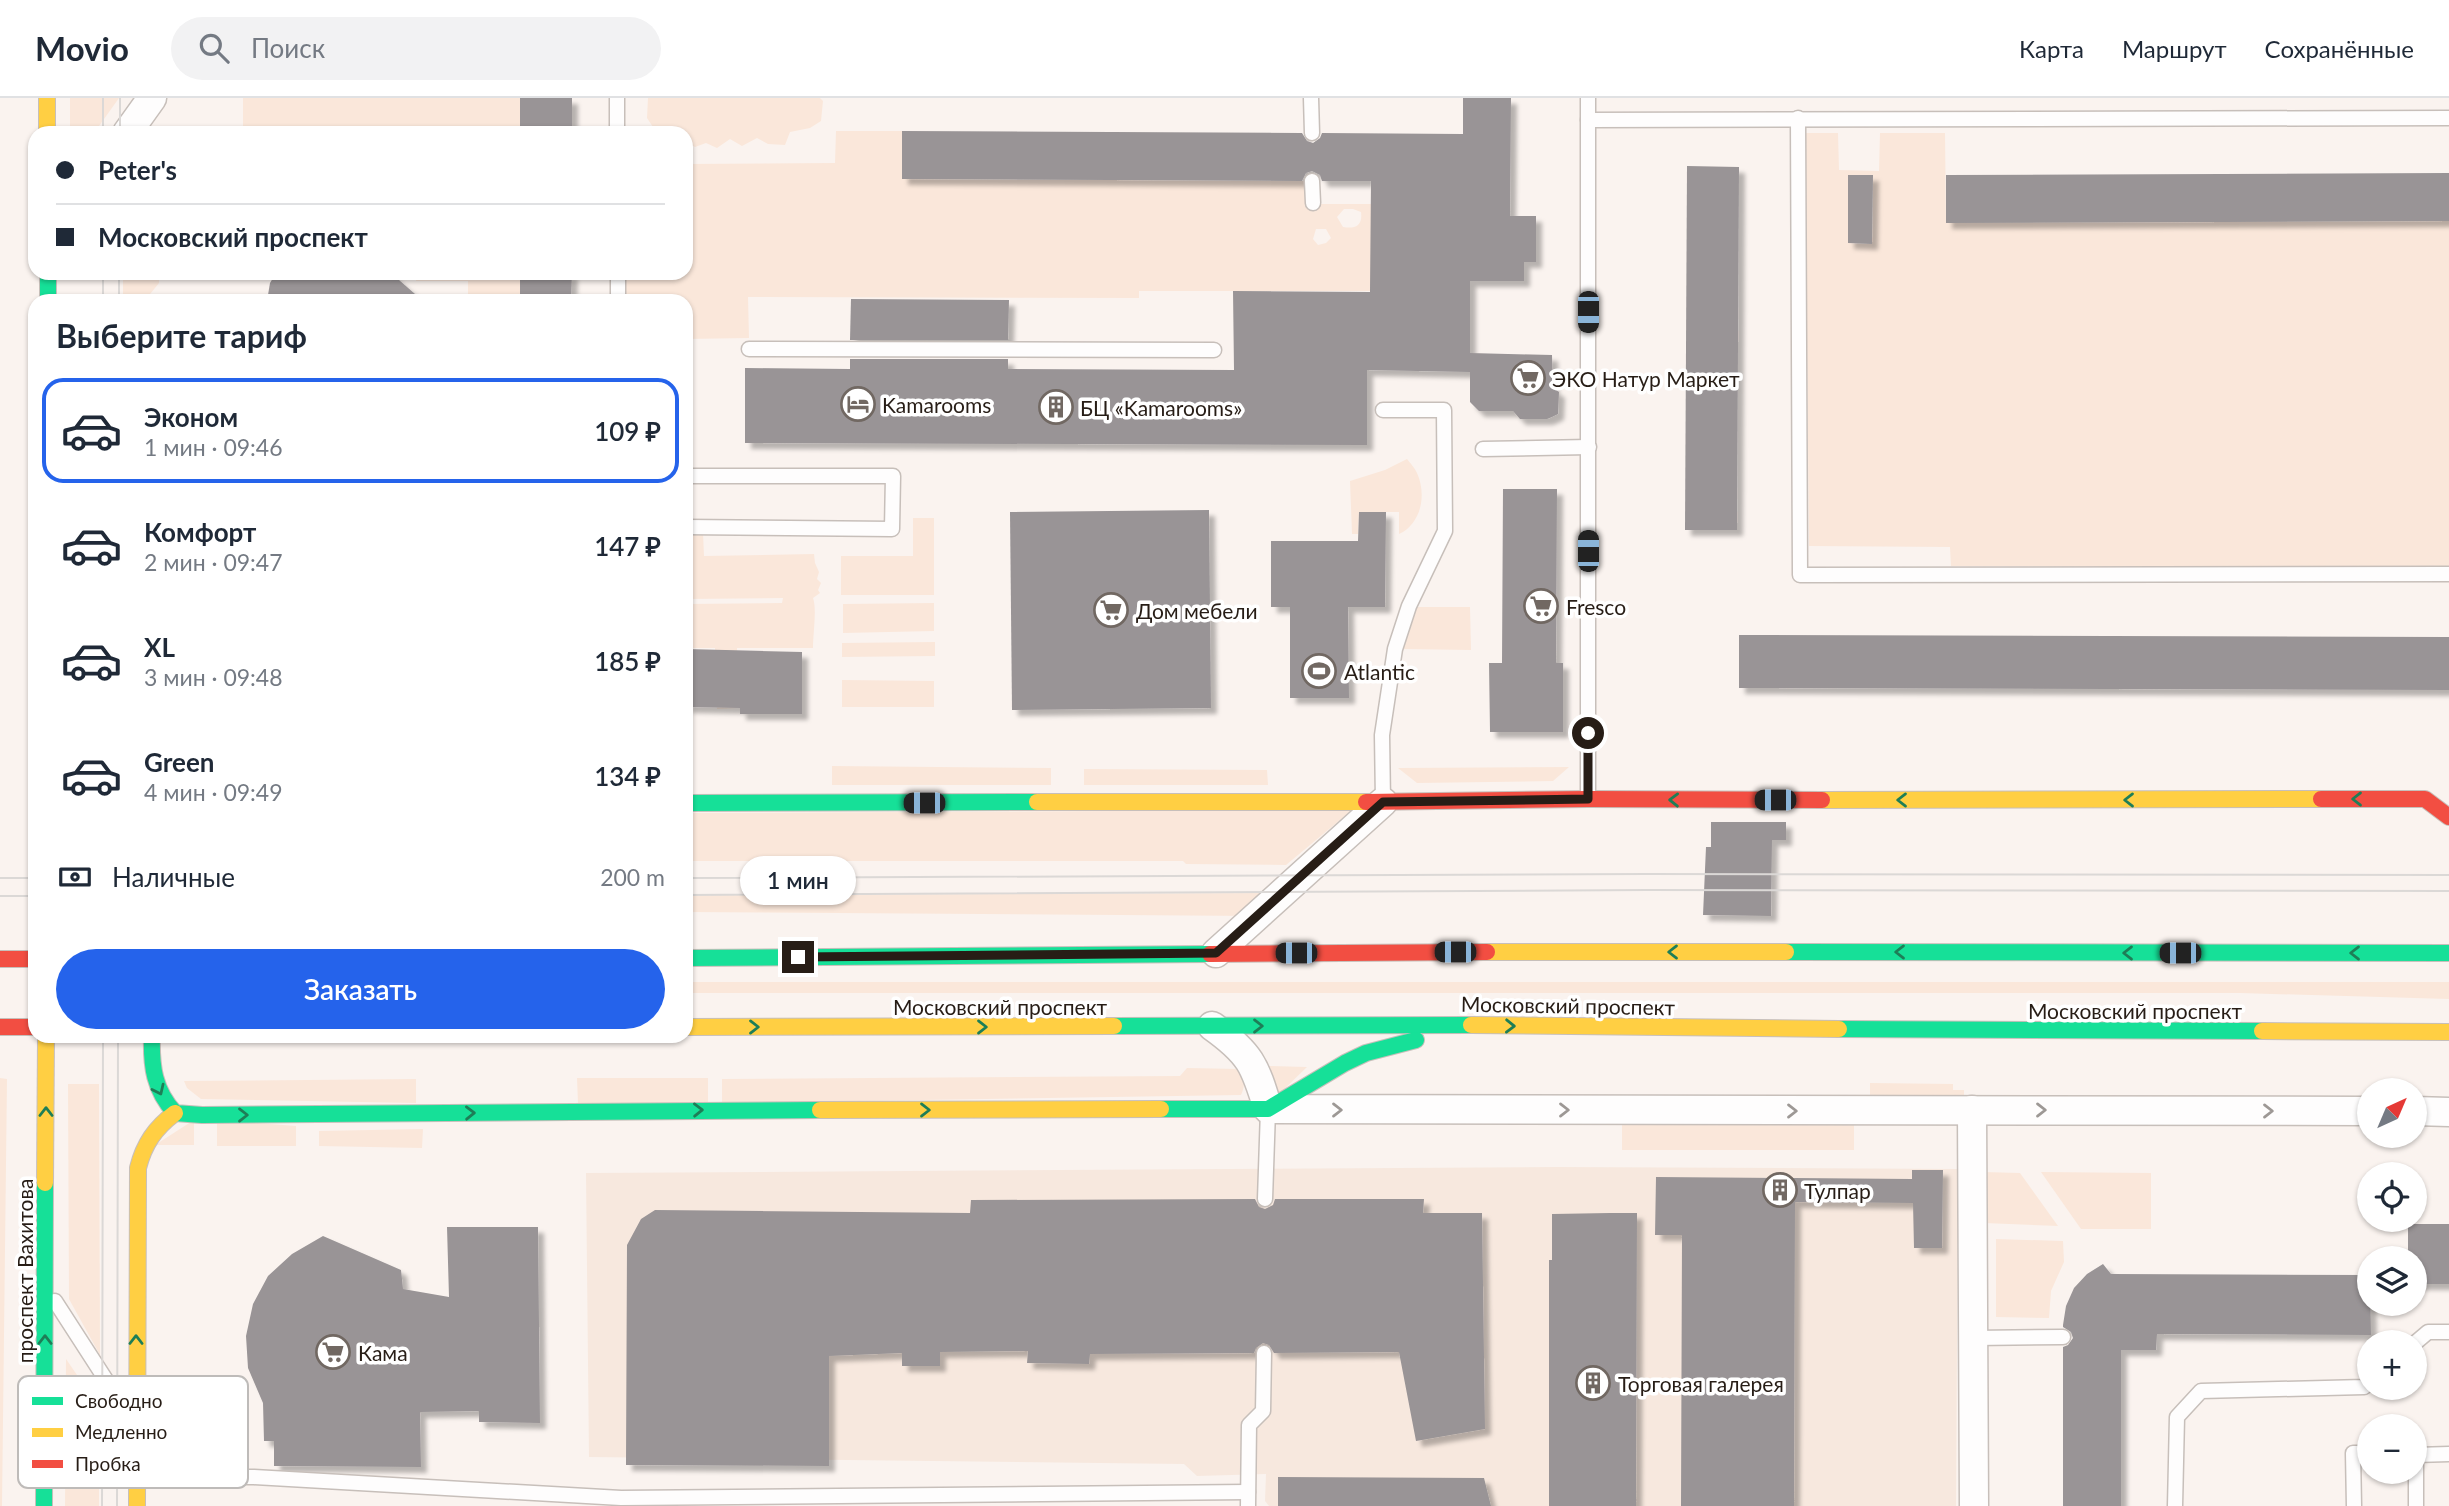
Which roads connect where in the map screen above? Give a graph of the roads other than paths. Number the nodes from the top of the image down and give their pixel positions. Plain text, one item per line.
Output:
1 (47, 98) edge
2 (152, 98) edge
3 (617, 98) edge
4 (1311, 98) edge
5 (1588, 98) edge
6 (2449, 117) edge
7 (1798, 118) junction
8 (1588, 120) junction
9 (47, 126) edge
10 (132, 126) edge
11 (617, 126) edge
12 (1312, 133) dead end
13 (1312, 181) dead end
14 (1312, 203) dead end
15 (749, 349) dead end
16 (1214, 350) dead end
17 (1383, 410) dead end
18 (1588, 447) junction
19 (1483, 449) dead end
20 (693, 476) edge
21 (693, 527) edge
22 (2449, 574) edge
23 (1588, 799) junction
24 (2437, 799) edge
25 (1383, 802) junction
26 (693, 803) edge
27 (2449, 817) edge
28 (1216, 953) junction
29 (2449, 953) edge
30 (693, 958) edge
31 (0, 959) edge
32 (28, 960) edge
33 (1480, 1025) junction
34 (1212, 1026) junction
35 (0, 1027) edge
36 (28, 1027) edge
37 (693, 1027) edge
38 (2449, 1032) edge
39 (46, 1043) edge
40 (152, 1043) edge
41 (1268, 1109) junction
42 (1972, 1110) junction
43 (2357, 1111) edge
44 (2427, 1111) edge
45 (2449, 1111) edge
46 (175, 1113) junction
47 (1265, 1199) dead end
48 (46, 1286) junction
49 (2449, 1332) edge
50 (2427, 1333) edge
51 (2063, 1337) dead end
52 (1973, 1338) junction
53 (1264, 1353) dead end
54 (45, 1376) edge
55 (103, 1376) edge
56 (136, 1376) edge
57 (2357, 1387) edge
58 (2357, 1452) edge
59 (2449, 1454) edge
60 (2427, 1455) edge
61 (248, 1477) edge
62 (2416, 1484) edge
63 (44, 1488) edge
64 (138, 1488) edge
65 (1248, 1499) edge
66 (44, 1506) edge
67 (137, 1506) edge
68 (1974, 1506) edge
69 (2175, 1506) edge
70 (2354, 1506) edge
71 (2416, 1506) edge

1 - 9 main road
2 - 10 street
3 - 11 lane
4 - 12 lane
5 - 8 lane
6 - 7 lane
7 - 8 lane
7 - 22 lane
8 - 18 lane
13 - 14 lane
15 - 16 lane
17 - 25 lane
18 - 19 lane
18 - 23 lane
20 - 21 lane
24 -> 23 main road
23 - 25 main road
24 - 27 main road
25 - 26 main road
25 - 28 street
29 -> 28 main road
28 - 30 main road
31 - 32 main road
34 -> 33 main road, Московский проспект
33 -> 38 main road, Московский проспект
33 - 41 main road
37 -> 34 main road, Московский проспект
34 - 41 street
35 - 36 main road
48 -> 39 main road, проспект Вахитова
40 -> 46 main road
41 -> 42 street
46 -> 41 main road
41 - 47 lane
42 -> 43 street
42 - 52 street
44 - 45 street
56 -> 46 main road
54 -> 48 main road, проспект Вахитова
48 - 55 lane
49 - 50 lane
51 - 52 lane
52 - 68 street
53 - 65 lane
57 - 69 lane
58 - 70 lane
59 - 60 lane
61 - 65 lane
62 - 71 lane
66 -> 63 main road, проспект Вахитова
64 - 67 main road

